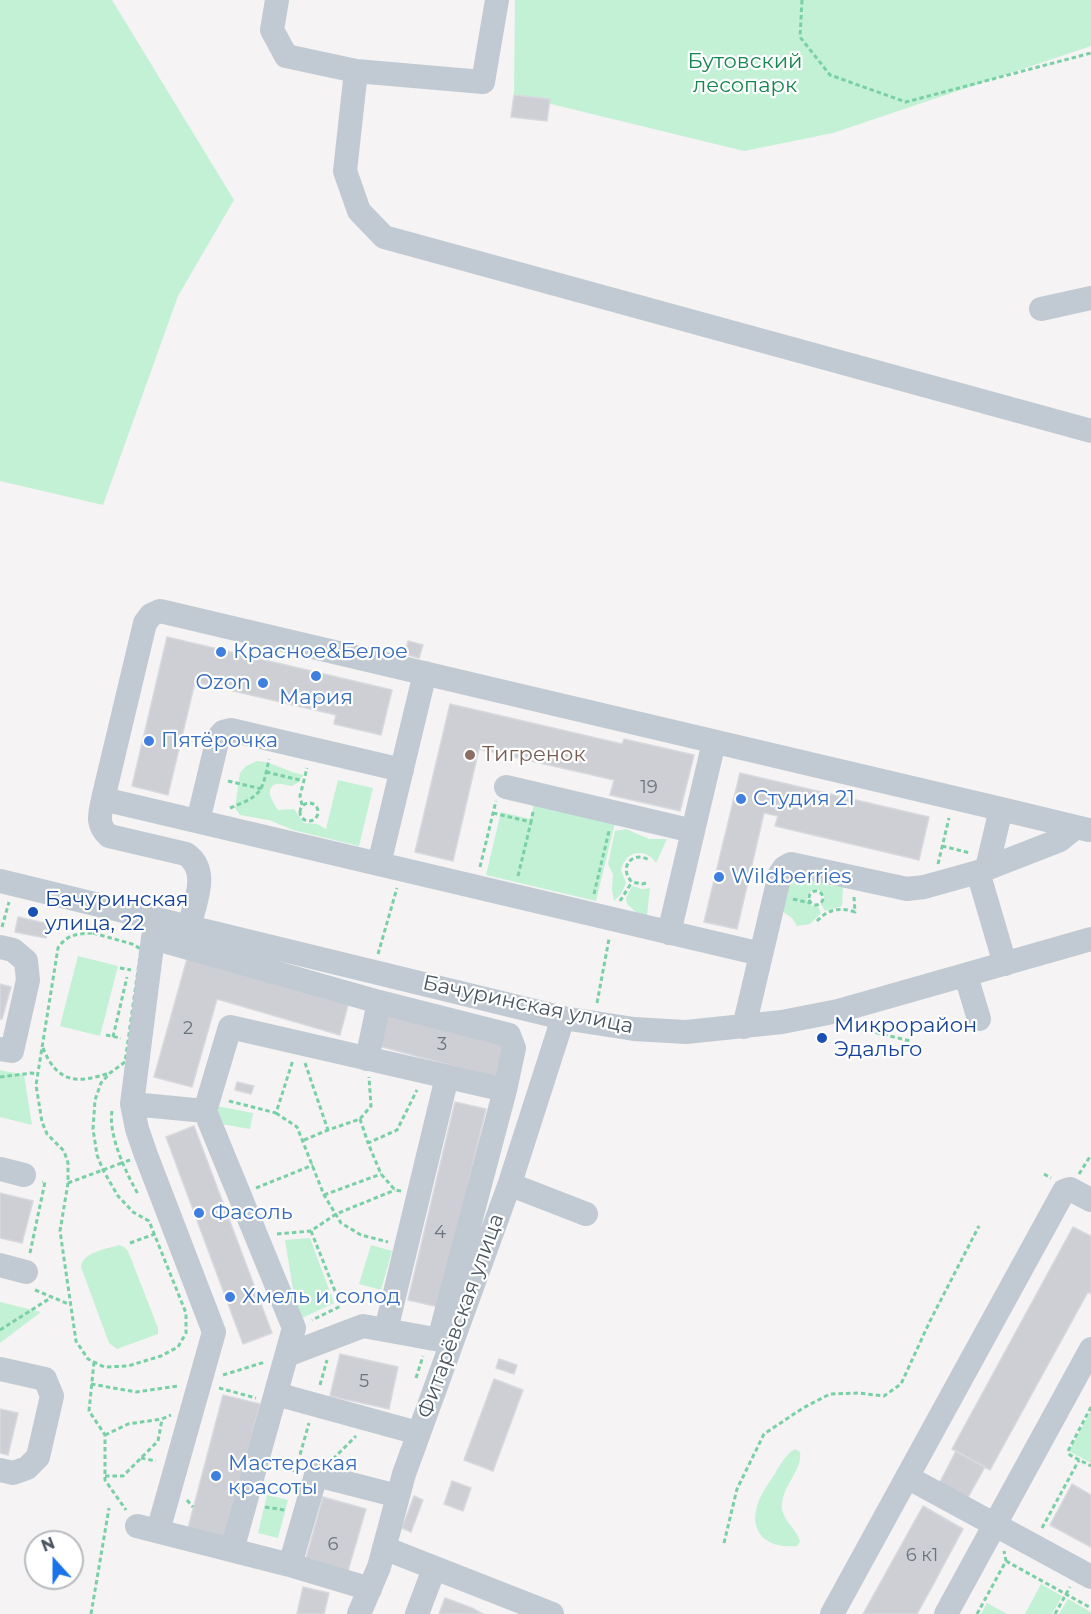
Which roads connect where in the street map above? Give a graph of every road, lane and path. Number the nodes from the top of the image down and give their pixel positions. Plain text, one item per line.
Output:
1 (277, 0) edge
2 (497, 0) edge
3 (802, 0) edge
4 (1091, 53) edge
5 (356, 71) junction
6 (1091, 298) edge
7 (1041, 309) dead end
8 (1091, 431) edge
9 (424, 673) junction
10 (274, 740) junction
11 (714, 742) junction
12 (311, 748) junction
13 (402, 770) junction
14 (266, 772) junction
15 (209, 777) junction
16 (304, 781) junction
17 (506, 786) joint
18 (262, 789) junction
19 (954, 798) junction
20 (103, 799) junction
21 (302, 806) junction
22 (537, 807) dead end
23 (226, 810) dead end
24 (1001, 810) junction
25 (493, 813) junction
26 (198, 821) junction
27 (531, 822) junction
28 (610, 826) dead end
29 (1083, 829) edge
30 (693, 831) junction
31 (942, 846) junction
32 (649, 860) dead end
33 (985, 866) junction
34 (391, 867) junction
35 (860, 879) junction
36 (521, 880) dead end
37 (646, 883) dead end
38 (933, 885) junction
39 (475, 887) junction
40 (5, 889) edge
41 (590, 897) dead end
42 (819, 904) junction
43 (824, 914) junction
44 (613, 919) junction
45 (817, 921) dead end
46 (189, 927) junction
47 (156, 929) junction
48 (669, 933) junction
49 (0, 936) edge
50 (1091, 939) edge
51 (0, 947) edge
52 (761, 954) junction
53 (376, 961) dead end
54 (1005, 964) junction
55 (128, 969) dead end
56 (966, 976) junction
57 (379, 1002) junction
58 (595, 1011) dead end
59 (563, 1018) junction
60 (979, 1019) dead end
61 (744, 1027) junction
62 (852, 1027) dead end
63 (106, 1035) dead end
64 (113, 1037) junction
65 (129, 1040) junction
66 (910, 1041) dead end
67 (298, 1043) junction
68 (42, 1047) junction
69 (0, 1049) edge
70 (367, 1059) junction
71 (110, 1073) junction
72 (38, 1075) junction
73 (437, 1075) junction
74 (0, 1077) edge
75 (505, 1090) junction
76 (132, 1104) junction
77 (207, 1104) junction
78 (276, 1113) junction
79 (360, 1119) junction
80 (328, 1130) junction
81 (304, 1140) junction
82 (368, 1143) junction
83 (130, 1160) dead end
84 (313, 1165) junction
85 (0, 1169) edge
86 (103, 1170) junction
87 (381, 1174) junction
88 (24, 1175) joint
89 (68, 1183) junction
90 (510, 1183) junction
91 (395, 1190) junction
92 (420, 1193) junction
93 (240, 1194) junction
94 (324, 1195) junction
95 (1091, 1200) edge
96 (336, 1214) junction
97 (586, 1214) dead end
98 (979, 1226) dead end
99 (311, 1231) junction
100 (155, 1234) junction
101 (257, 1235) junction
102 (130, 1243) dead end
103 (407, 1248) junction
104 (0, 1265) edge
105 (26, 1272) junction
106 (52, 1298) junction
107 (71, 1306) junction
108 (294, 1328) junction
109 (0, 1330) edge
110 (386, 1330) junction
111 (451, 1342) junction
112 (1091, 1349) edge
113 (287, 1355) junction
114 (94, 1362) junction
115 (0, 1369) edge
116 (200, 1383) junction
117 (91, 1384) junction
118 (275, 1399) junction
119 (1091, 1407) edge
120 (364, 1418) junction
121 (418, 1433) junction
122 (105, 1435) junction
123 (141, 1458) junction
124 (1079, 1460) junction
125 (156, 1461) dead end
126 (257, 1463) junction
127 (1091, 1466) edge
128 (0, 1470) edge
129 (321, 1470) junction
130 (105, 1476) junction
131 (907, 1477) junction
132 (398, 1496) junction
133 (245, 1504) junction
134 (109, 1508) dead end
135 (305, 1513) junction
136 (995, 1525) junction
137 (147, 1529) junction
138 (724, 1543) dead end
139 (1033, 1545) junction
140 (384, 1548) junction
141 (232, 1550) junction
142 (290, 1565) junction
143 (434, 1569) junction
144 (1085, 1574) edge
145 (370, 1589) junction
146 (1066, 1594) junction
147 (1091, 1608) edge
148 (92, 1614) edge
149 (359, 1614) edge
150 (417, 1614) edge
151 (552, 1614) edge
152 (832, 1614) edge
153 (946, 1614) edge
154 (977, 1614) edge
155 (1055, 1614) edge

1 - 5 street
2 - 5 street
3 - 4 path
5 - 8 street
6 - 7 street
9 - 11 street
9 - 13 street
9 - 20 street
10 - 12 street
10 - 14 path
10 - 15 street
11 - 19 street
11 - 30 street
12 - 13 street
12 - 16 path
13 - 34 street
14 - 16 path
14 - 18 path
15 - 18 path
15 - 26 street
16 - 21 path
17 - 25 path
17 - 30 street
18 - 23 path
19 - 24 street
19 - 31 path
20 - 26 street
20 - 46 street
21 - 21 path
22 - 27 path
24 - 29 street
24 - 33 street
25 - 27 path
25 - 39 path
26 - 34 street
27 - 36 path
28 - 41 path
29 - 33 street
30 - 48 street
31 - 33 path
31 - 38 path
32 - 37 path
33 - 38 street
33 - 54 street
34 - 39 street
34 - 53 path
35 - 38 street
35 - 43 path
35 - 52 street
39 - 44 street
40 - 47 street, Бачуринская улица
40 - 49 path
42 - 42 path
42 - 43 path
43 - 45 path
44 - 48 street
44 - 58 path
46 - 47 street, Бачуринская улица
46 - 59 street, Бачуринская улица
47 - 57 street
47 - 76 street
48 - 52 street
50 - 54 street, Бачуринская улица
51 - 69 street
52 - 61 street
54 - 56 street, Бачуринская улица
55 - 64 path
56 - 60 street
56 - 61 street, Бачуринская улица
57 - 70 street
57 - 75 street
59 - 61 street, Бачуринская улица
59 - 90 street, Фитарёвская улица
62 - 66 path
63 - 64 path
64 - 65 path
65 - 68 path
65 - 71 path
67 - 70 street
67 - 77 street
67 - 78 path
67 - 80 path
68 - 71 path
68 - 72 path
70 - 73 street
70 - 79 path
71 - 86 path
72 - 74 path
72 - 89 path
73 - 75 street
73 - 82 path
73 - 92 street
75 - 111 street
76 - 77 street
76 - 116 street
77 - 78 path
77 - 93 street
78 - 81 path
79 - 80 path
79 - 82 path
80 - 81 path
81 - 84 path
82 - 87 path
83 - 86 path, bridge
84 - 93 path
84 - 94 path
85 - 88 street
86 - 89 path
86 - 100 path
87 - 91 path
87 - 94 path
88 - 105 path
89 - 107 path
90 - 97 street
90 - 111 street, Фитарёвская улица
91 - 92 path
91 - 96 path
92 - 103 street
93 - 101 street
94 - 96 path
95 - 131 street
96 - 99 path
96 - 103 path
98 - 138 path
99 - 101 path
99 - 108 path
100 - 102 path
100 - 114 path
101 - 108 street
103 - 110 street
104 - 105 street
105 - 106 path
106 - 107 path
106 - 109 path
107 - 114 path
108 - 113 street
110 - 111 street
110 - 113 street
111 - 121 street, Фитарёвская улица
112 - 136 street
113 - 116 path
113 - 118 street
114 - 117 path
115 - 128 street
116 - 117 path
116 - 118 path
116 - 137 street
117 - 122 path
118 - 120 street
118 - 126 street
119 - 124 path
120 - 121 street
120 - 129 path
121 - 132 street, Фитарёвская улица
122 - 123 path
122 - 130 path
123 - 125 path
123 - 130 path
124 - 127 path
124 - 139 path
126 - 129 path
126 - 133 street
129 - 132 street
129 - 135 street
130 - 137 path
131 - 136 street
131 - 152 street
132 - 140 street, Фитарёвская улица
133 - 135 path
133 - 141 street
134 - 148 path
135 - 142 street
136 - 139 street
136 - 153 street
137 - 141 street
139 - 144 street
140 - 143 street
140 - 145 street, Фитарёвская улица
141 - 142 street
142 - 145 street
143 - 150 street
143 - 151 street
144 - 146 path
145 - 149 street, Фитарёвская улица
146 - 147 path
146 - 154 path
146 - 155 path

